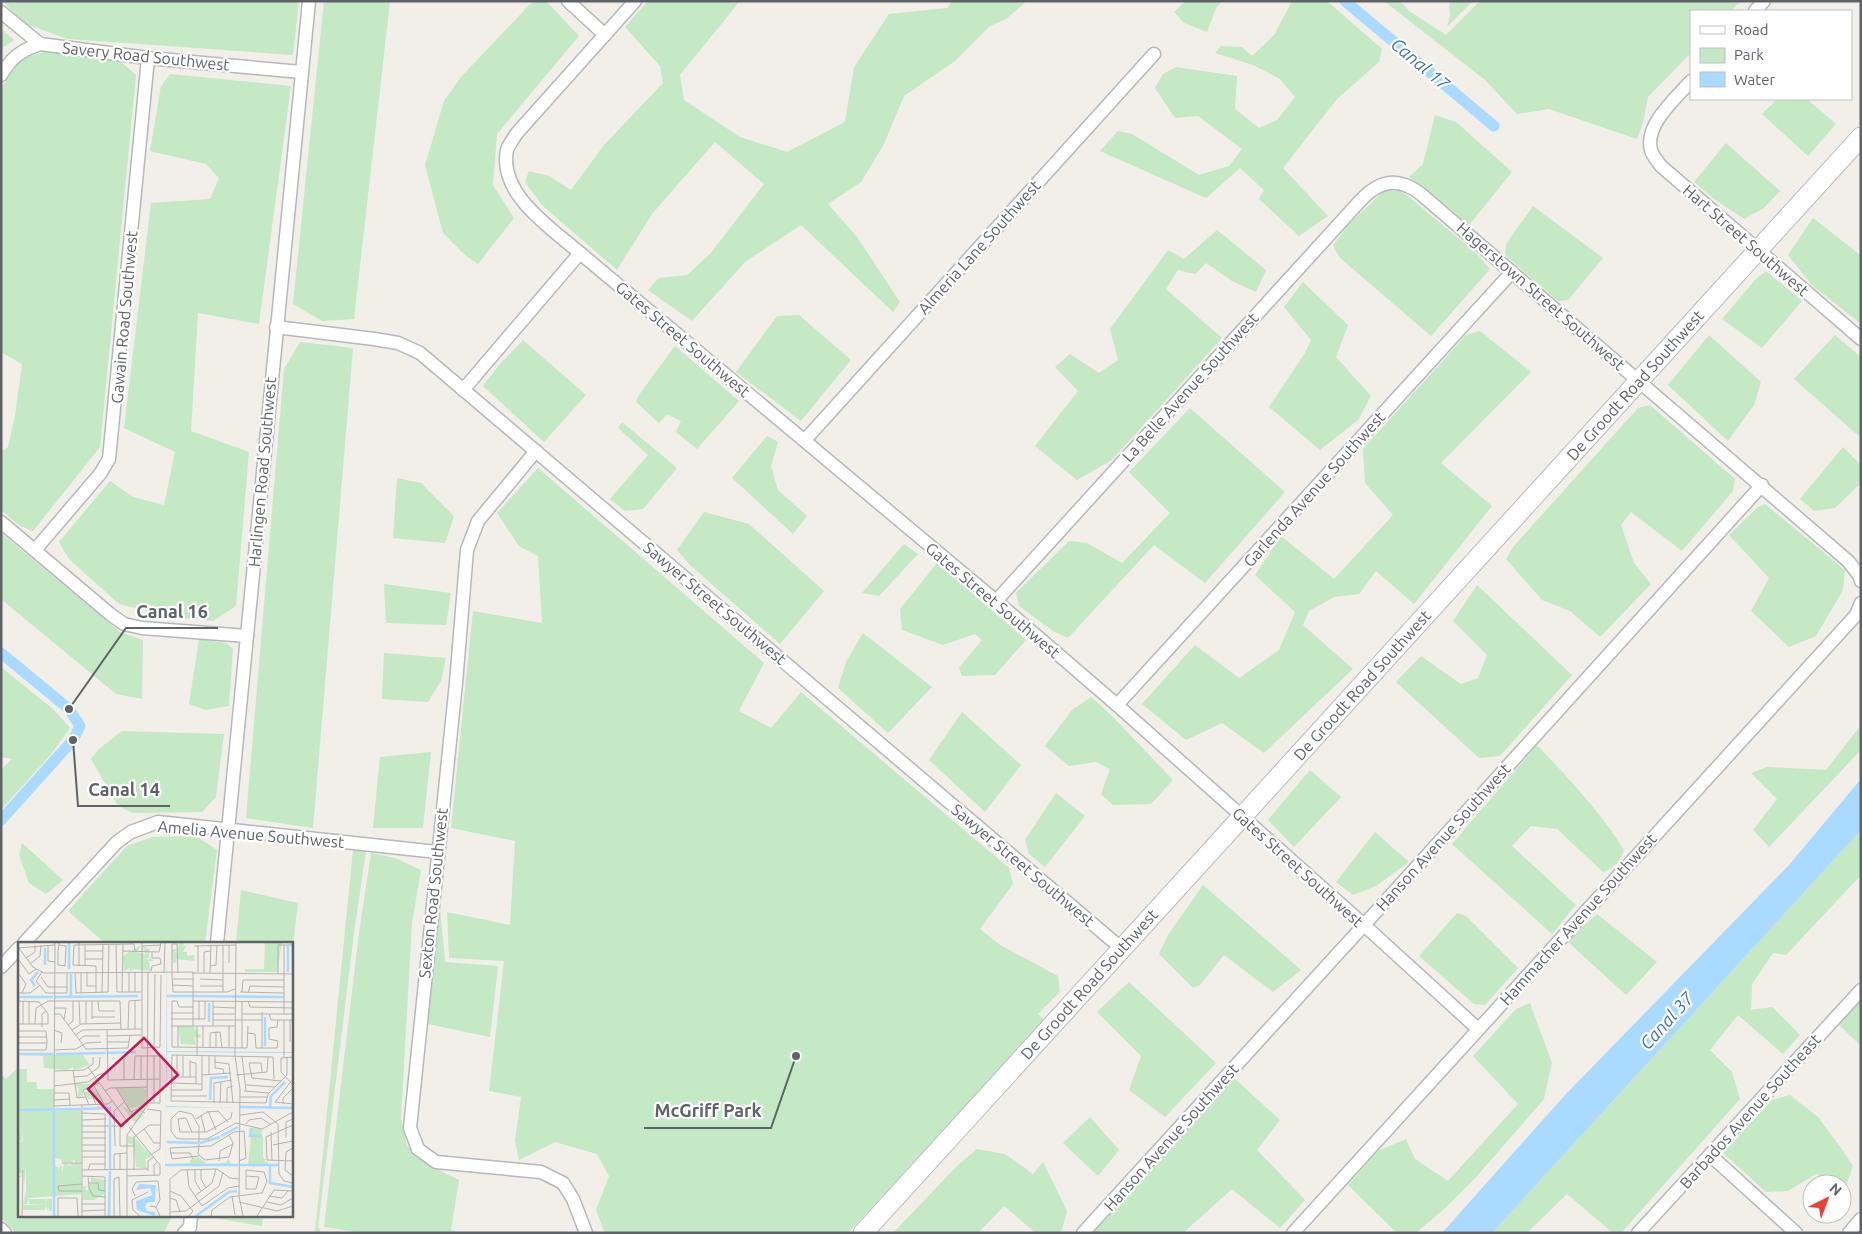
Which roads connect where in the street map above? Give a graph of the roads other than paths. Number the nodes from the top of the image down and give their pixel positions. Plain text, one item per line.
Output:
1 (309, 1) edge
2 (568, 1) edge
3 (635, 1) edge
4 (1, 12) edge
5 (605, 35) junction
6 (40, 44) junction
7 (1154, 54) dead end
8 (148, 58) junction
9 (301, 72) junction
10 (1, 75) edge
11 (1690, 82) edge
12 (1861, 137) edge
13 (1391, 183) joint
14 (1758, 250) junction
15 (580, 253) junction
16 (1512, 272) junction
17 (276, 328) junction
18 (1861, 339) edge
19 (1639, 380) junction
20 (463, 390) junction
21 (805, 440) junction
22 (536, 450) junction
23 (1762, 485) junction
24 (1, 522) edge
25 (34, 550) junction
26 (1861, 582) edge
27 (996, 601) junction
28 (1861, 603) edge
29 (247, 636) junction
30 (1117, 705) junction
31 (1242, 817) junction
32 (227, 831) junction
33 (437, 852) junction
34 (1364, 925) junction
35 (25, 942) edge
36 (216, 942) edge
37 (1122, 948) junction
38 (18, 949) edge
39 (1, 968) edge
40 (1861, 990) edge
41 (1478, 1030) junction
42 (1710, 1155) junction
43 (191, 1216) edge
44 (1861, 1219) edge
45 (1, 1229) edge
46 (6, 1233) edge
47 (184, 1233) edge
48 (586, 1233) edge
49 (863, 1233) edge
50 (1083, 1233) edge
51 (1293, 1233) edge
52 (1638, 1233) edge
53 (1796, 1233) edge
54 (1849, 1233) edge

1 - 9 street, Harlingen Road Southwest
2 - 5 street
3 - 5 street
4 - 6 street, Savery Road Southwest
5 - 15 street, Gates Street Southwest
6 - 8 street, Savery Road Southwest
6 - 10 street
7 - 21 street, Almeria Lane Southwest
8 - 9 street, Savery Road Southwest
8 - 25 street, Gawain Road Southwest
9 - 17 street, Harlingen Road Southwest
11 - 14 street, Hart Street Southwest
12 - 14 street, De Groodt Road Southwest
13 - 16 street, Hagerstown Street Southwest
13 - 27 street, La Belle Avenue Southwest
14 - 18 street, Hart Street Southwest
14 - 19 street, De Groodt Road Southwest
15 - 20 street
15 - 21 street, Gates Street Southwest
16 - 19 street, Hagerstown Street Southwest
16 - 30 street, Garlenda Avenue Southwest
17 - 20 street, Sawyer Street Southwest
17 - 29 street, Harlingen Road Southwest
19 - 23 street, Hagerstown Street Southwest
19 - 31 street, De Groodt Road Southwest
20 - 22 street, Sawyer Street Southwest
21 - 27 street, Gates Street Southwest
22 - 33 street, Sexton Road Southwest
22 - 37 street, Sawyer Street Southwest
23 - 26 street, Hagerstown Street Southwest
23 - 34 street, Hanson Avenue Southwest
24 - 25 street
25 - 29 street
27 - 30 street, Gates Street Southwest
28 - 41 street, Hammacher Avenue Southwest
29 - 32 street, Harlingen Road Southwest
30 - 31 street, Gates Street Southwest
31 - 34 street, Gates Street Southwest
31 - 37 street, De Groodt Road Southwest
32 - 33 street, Amelia Avenue Southwest
32 - 35 street, Amelia Avenue Southwest
32 - 36 street, Harlingen Road Southwest
33 - 48 street, Sexton Road Southwest
34 - 41 street, Gates Street Southwest
34 - 50 street, Hanson Avenue Southwest
37 - 49 street, De Groodt Road Southwest
38 - 39 street
40 - 42 street, Barbados Avenue Southeast
41 - 51 street, Hammacher Avenue Southwest
42 - 52 street, Barbados Avenue Southeast
42 - 53 street
43 - 47 street
44 - 54 street
45 - 46 street

